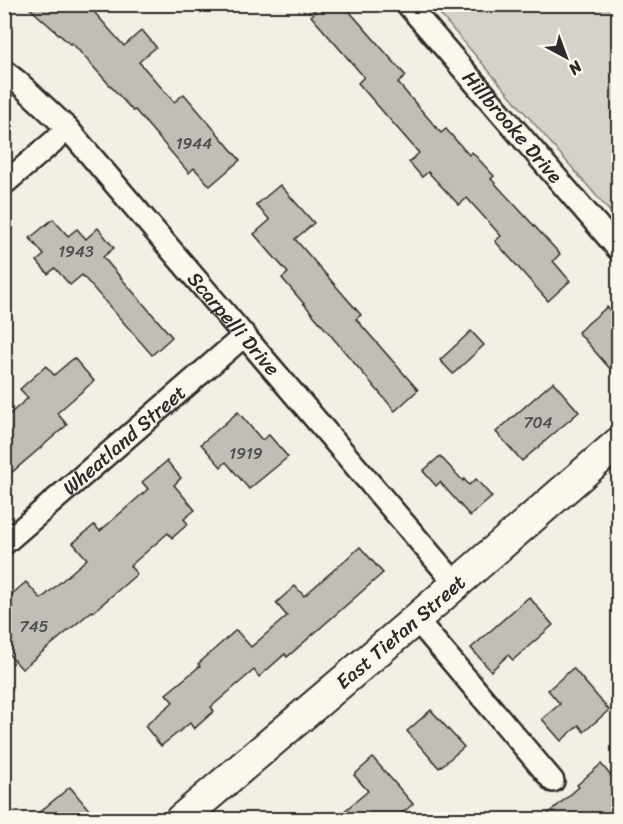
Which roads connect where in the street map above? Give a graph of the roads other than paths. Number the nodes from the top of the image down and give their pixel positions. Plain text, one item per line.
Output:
1 (407, 4) edge
2 (4, 71) edge
3 (68, 129) junction
4 (4, 184) edge
5 (618, 249) edge
6 (245, 335) junction
7 (618, 442) edge
8 (4, 544) edge
9 (456, 584) junction
10 (416, 618) junction
11 (553, 781) dead end
12 (180, 819) edge

1 - 5 street, Hillbrooke Drive
2 - 3 street, Scarpelli Drive
3 - 4 street
3 - 6 street, Scarpelli Drive
6 - 8 street, Wheatland Street
6 - 9 street, Scarpelli Drive
7 - 9 main road, East Tietan Street
9 - 10 main road, East Tietan Street
10 - 11 street
10 - 12 main road, East Tietan Street

